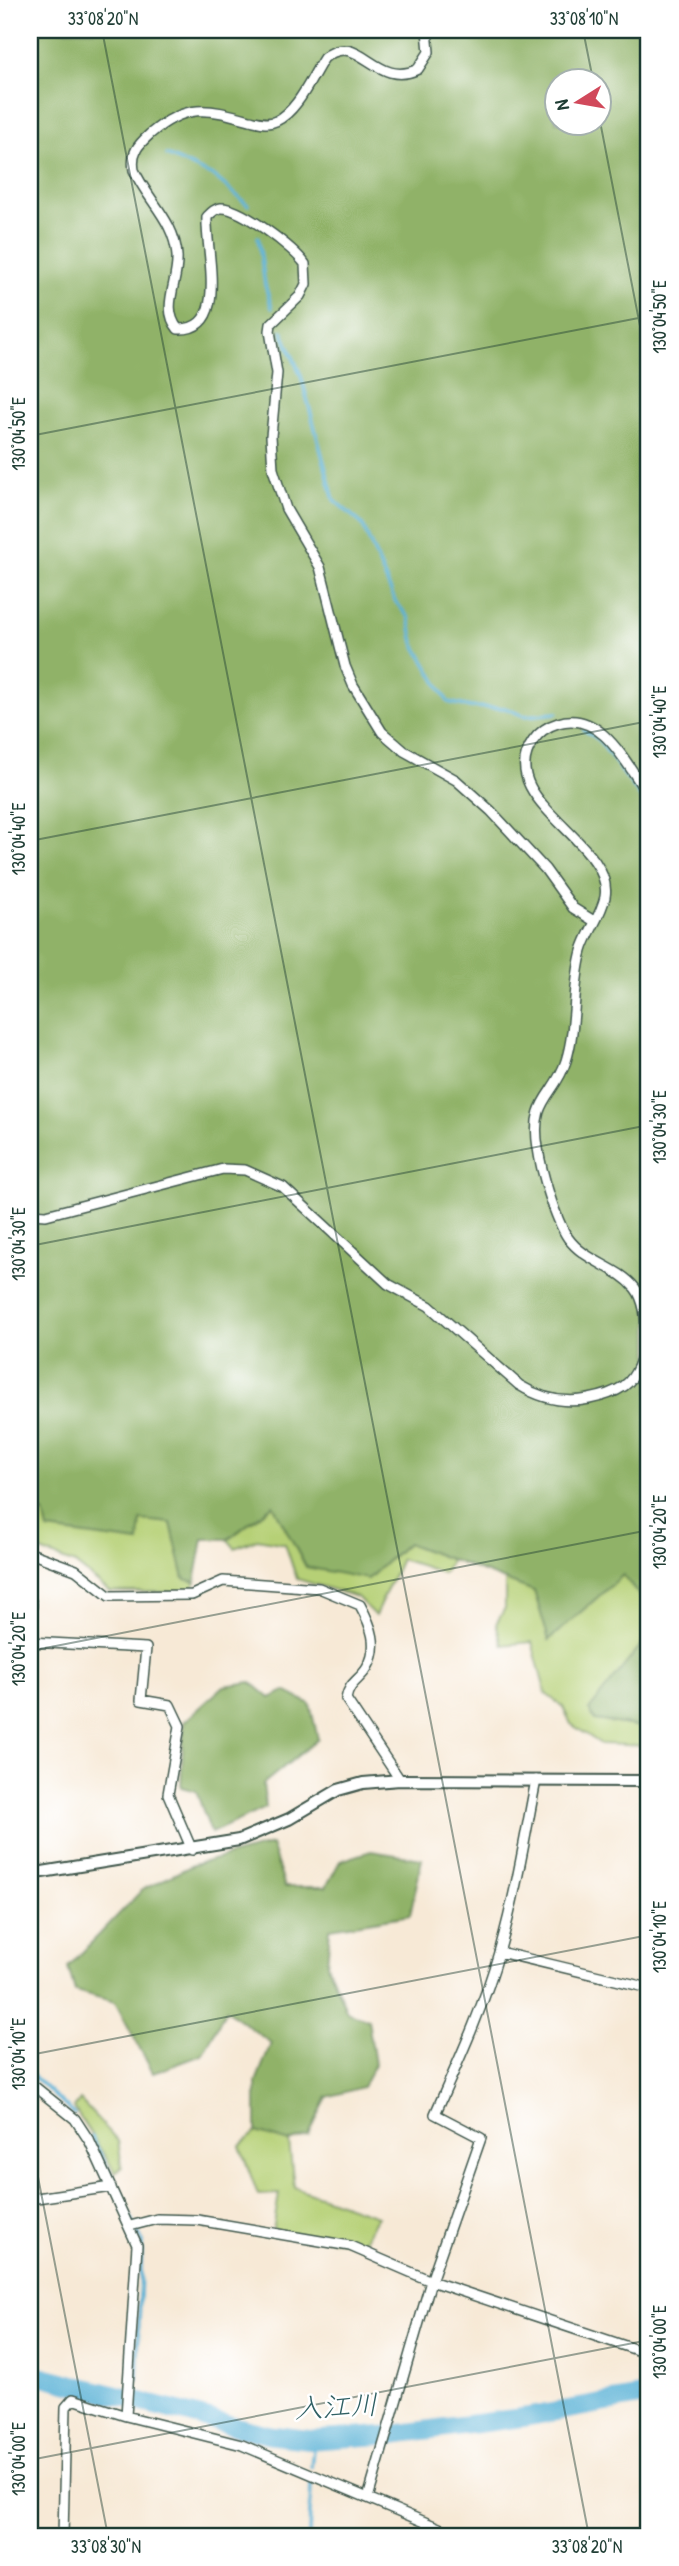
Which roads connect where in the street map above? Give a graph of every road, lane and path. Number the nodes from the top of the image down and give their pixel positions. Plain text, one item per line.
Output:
1 (427, 30) edge
2 (649, 796) edge
3 (594, 921) junction
4 (30, 1214) edge
5 (30, 1553) edge
6 (30, 1599) edge
7 (30, 1629) edge
8 (30, 1642) edge
9 (400, 1780) junction
10 (536, 1780) junction
11 (649, 1781) edge
12 (192, 1850) junction
13 (30, 1874) edge
14 (499, 1952) junction
15 (649, 1988) edge
16 (30, 2083) edge
17 (111, 2187) junction
18 (30, 2199) edge
19 (130, 2226) junction
20 (431, 2281) junction
21 (649, 2354) edge
22 (126, 2413) junction
23 (368, 2498) junction
24 (63, 2536) edge
25 (458, 2536) edge

1 - 3 street
2 - 3 street
3 - 4 street
5 - 9 street
6 - 7 street
8 - 12 street
9 - 10 street
9 - 12 street
10 - 11 street
10 - 14 street
12 - 13 street
14 - 15 street
14 - 20 street
16 - 17 street
17 - 18 street
17 - 19 street
19 - 20 street
19 - 22 street
20 - 21 street
20 - 23 street
22 - 23 street
22 - 24 street
23 - 25 street

